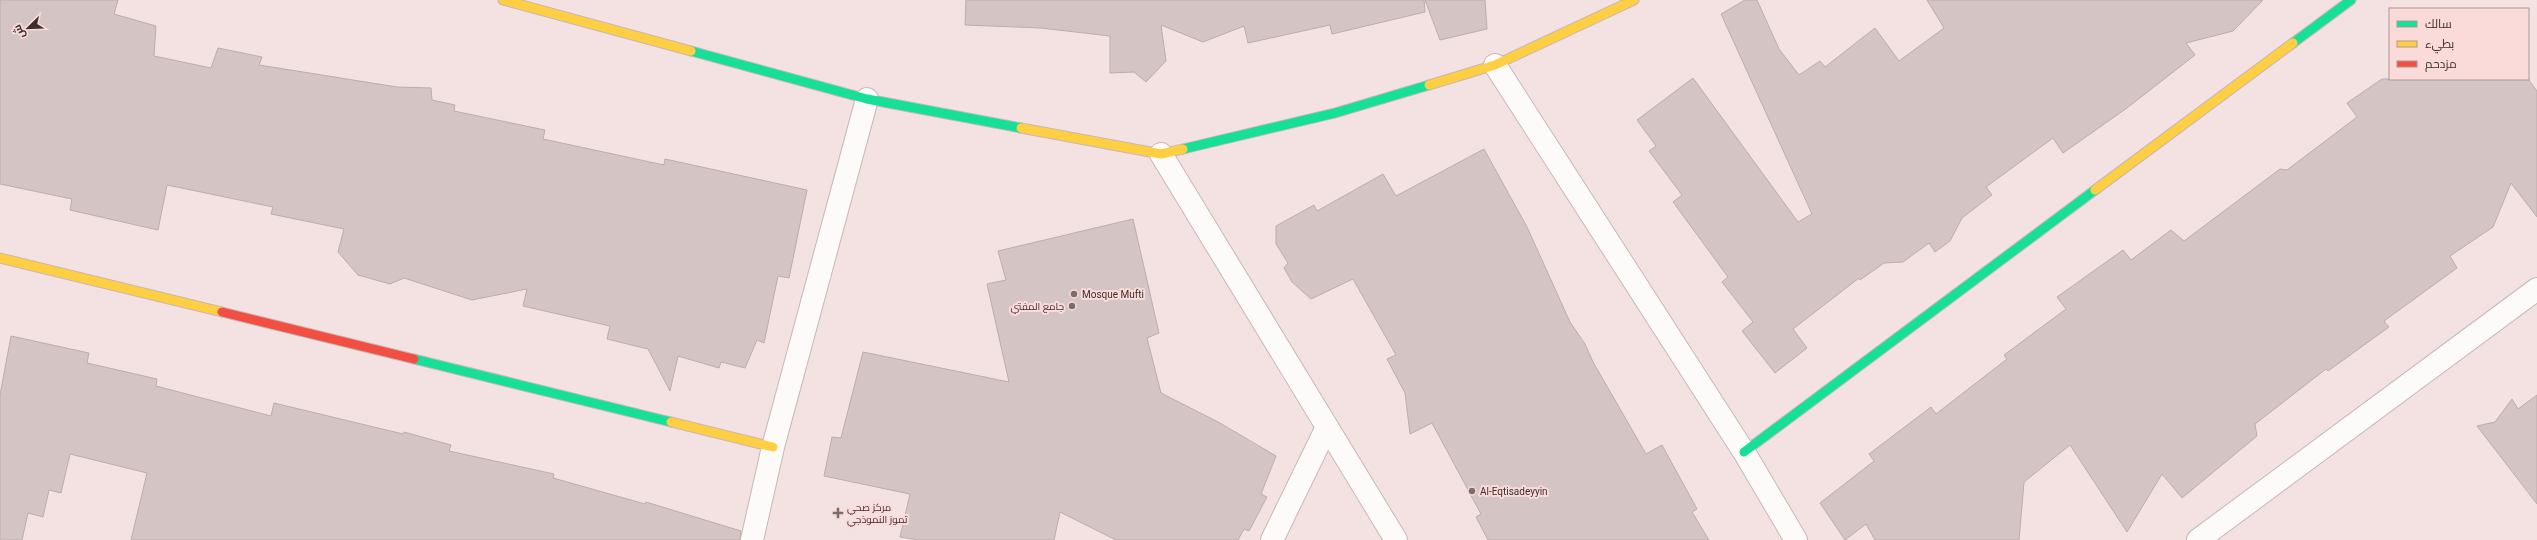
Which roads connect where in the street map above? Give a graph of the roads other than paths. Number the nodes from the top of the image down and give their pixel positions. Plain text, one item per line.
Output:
1 (503, 0) edge
2 (1634, 0) edge
3 (2351, 0) edge
4 (1495, 65) junction
5 (867, 99) junction
6 (1161, 154) junction
7 (0, 258) edge
8 (2537, 289) edge
9 (1327, 428) junction
10 (774, 447) junction
11 (1744, 452) junction
12 (752, 540) edge
13 (1272, 540) edge
14 (1396, 540) edge
15 (1796, 540) edge
16 (2198, 540) edge

1 - 5 street
2 - 4 street
3 - 11 street
4 - 6 street
4 - 11 street
5 - 6 street
5 - 10 street
6 - 9 street
7 - 10 street
8 - 16 street
9 - 13 street
9 - 14 street
10 - 12 street
11 - 15 street

